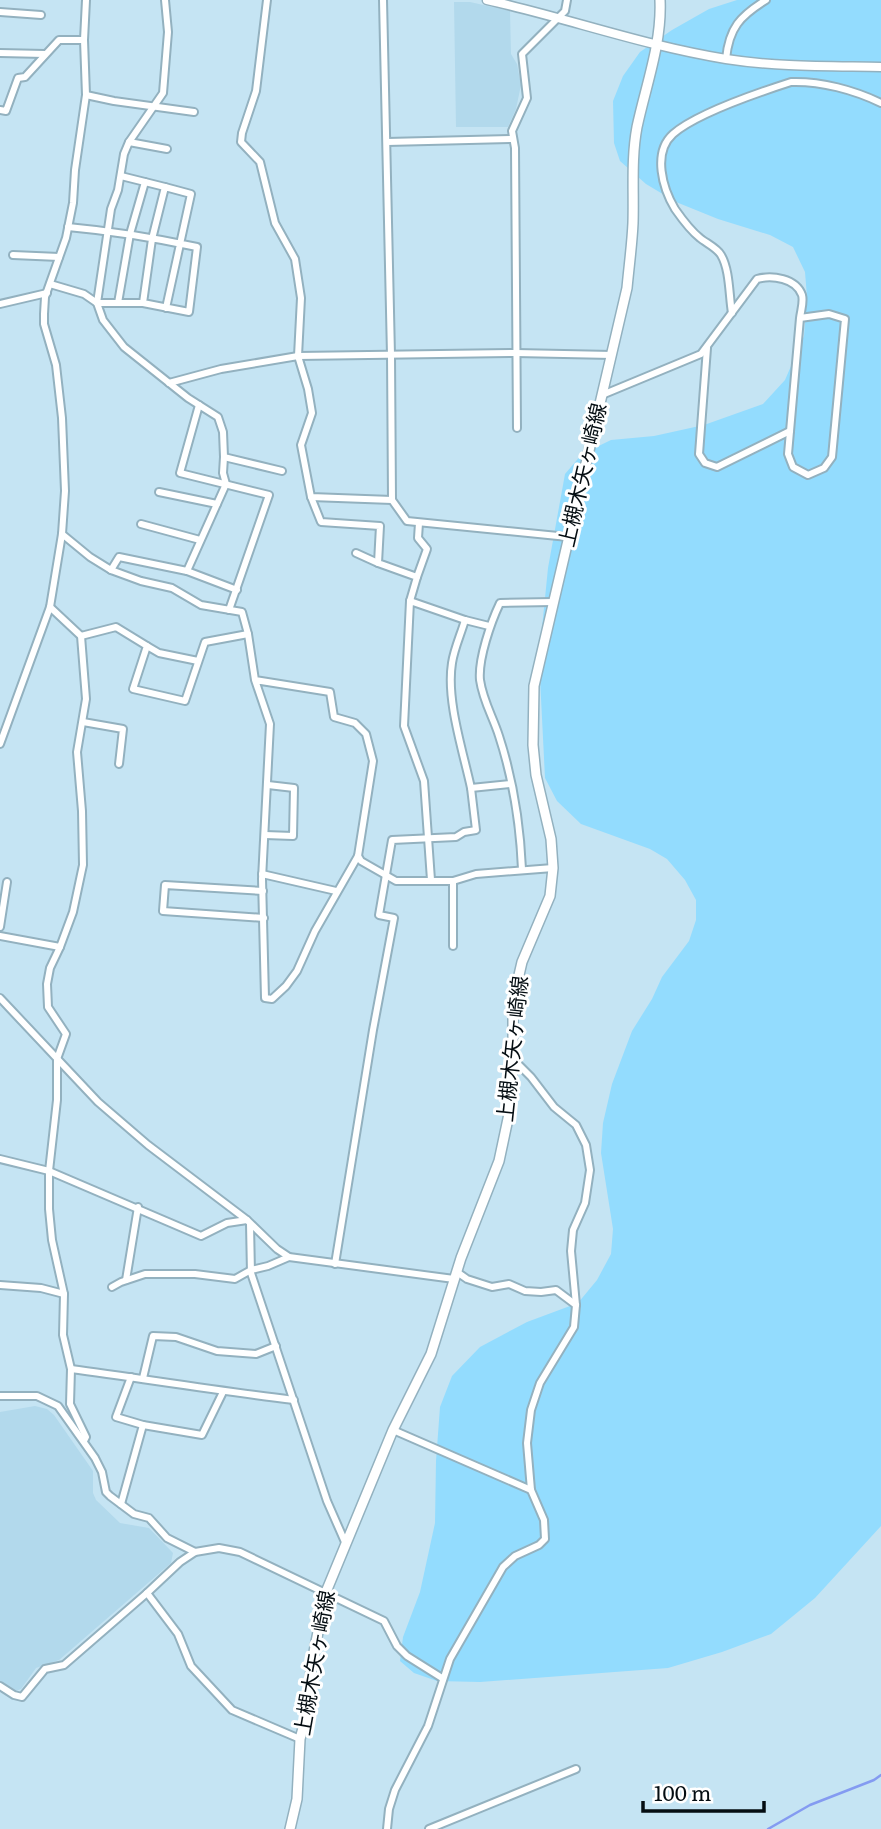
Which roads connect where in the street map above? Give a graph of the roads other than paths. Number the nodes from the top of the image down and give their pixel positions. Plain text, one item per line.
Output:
1 (86, 0) edge
2 (165, 0) edge
3 (267, 0) edge
4 (383, 0) edge
5 (487, 0) edge
6 (567, 0) edge
7 (660, 0) edge
8 (766, 0) edge
9 (516, 3) edge
10 (0, 12) edge
11 (41, 15) dead end
12 (560, 17) junction
13 (84, 40) junction
14 (657, 44) junction
15 (0, 53) edge
16 (45, 54) junction
17 (726, 59) junction
18 (881, 67) edge
19 (86, 95) junction
20 (881, 103) edge
21 (154, 106) junction
22 (0, 110) edge
23 (194, 112) dead end
24 (512, 139) junction
25 (130, 142) junction
26 (387, 142) junction
27 (167, 149) dead end
28 (121, 176) junction
29 (145, 183) junction
30 (165, 187) junction
31 (68, 226) junction
32 (107, 230) junction
33 (130, 234) junction
34 (152, 239) junction
35 (179, 243) junction
36 (13, 255) dead end
37 (59, 257) junction
38 (50, 284) junction
39 (47, 293) junction
40 (97, 303) junction
41 (118, 303) junction
42 (143, 303) junction
43 (0, 304) edge
44 (166, 308) junction
45 (732, 313) junction
46 (800, 318) junction
47 (707, 346) junction
48 (516, 353) junction
49 (391, 355) junction
50 (612, 355) junction
51 (298, 356) junction
52 (169, 383) junction
53 (602, 395) junction
54 (199, 404) junction
55 (517, 428) dead end
56 (790, 431) junction
57 (224, 457) junction
58 (282, 471) dead end
59 (226, 484) junction
60 (159, 492) dead end
61 (311, 497) junction
62 (392, 500) junction
63 (217, 504) junction
64 (419, 523) junction
65 (141, 524) dead end
66 (62, 534) junction
67 (568, 537) junction
68 (200, 540) junction
69 (356, 553) dead end
70 (378, 564) junction
71 (111, 570) junction
72 (187, 571) junction
73 (417, 577) junction
74 (237, 590) junction
75 (410, 601) junction
76 (553, 602) junction
77 (50, 607) junction
78 (229, 610) junction
79 (465, 620) junction
80 (489, 626) junction
81 (248, 634) junction
82 (81, 636) junction
83 (147, 646) junction
84 (198, 661) junction
85 (255, 680) junction
86 (83, 722) junction
87 (0, 744) edge
88 (119, 764) dead end
89 (512, 784) junction
90 (268, 785) junction
91 (471, 788) junction
92 (265, 835) junction
93 (428, 839) junction
94 (358, 856) junction
95 (553, 868) junction
96 (522, 869) junction
97 (262, 874) junction
98 (385, 875) junction
99 (431, 880) junction
100 (453, 881) junction
101 (7, 882) dead end
102 (263, 891) junction
103 (336, 891) junction
104 (264, 918) junction
105 (0, 928) edge
106 (0, 936) edge
107 (453, 946) dead end
108 (60, 947) junction
109 (0, 998) edge
110 (57, 1059) junction
111 (513, 1059) junction
112 (0, 1159) edge
113 (49, 1171) junction
114 (138, 1207) junction
115 (249, 1222) junction
116 (289, 1257) junction
117 (335, 1264) junction
118 (251, 1270) junction
119 (456, 1276) junction
120 (126, 1280) junction
121 (0, 1285) edge
122 (112, 1287) dead end
123 (64, 1294) junction
124 (576, 1306) junction
125 (276, 1346) junction
126 (71, 1369) junction
127 (131, 1377) junction
128 (144, 1378) junction
129 (223, 1392) junction
130 (0, 1396) edge
131 (294, 1399) junction
132 (143, 1426) junction
133 (393, 1430) junction
134 (84, 1441) junction
135 (531, 1490) junction
136 (121, 1504) junction
137 (345, 1542) junction
138 (195, 1552) junction
139 (326, 1592) junction
140 (147, 1593) junction
141 (442, 1678) junction
142 (0, 1686) edge
143 (300, 1739) junction
144 (576, 1769) dead end
145 (446, 1826) edge
146 (290, 1829) edge
147 (387, 1829) edge
148 (429, 1829) edge

1 - 13 street
2 - 21 street
3 - 51 street
4 - 26 street
5 - 9 street
6 - 12 street
7 - 14 main road, 上槻木矢ヶ崎線
8 - 17 street
9 - 12 street
10 - 11 street
12 - 14 street
12 - 24 street
13 - 16 street
13 - 19 street
14 - 17 street
14 - 50 main road, 上槻木矢ヶ崎線
15 - 16 street
16 - 22 street
17 - 18 street
19 - 21 street
19 - 31 street
20 - 45 street
21 - 23 street
21 - 25 street
24 - 26 street
24 - 48 street
25 - 27 street
25 - 28 street
26 - 49 street
28 - 29 street
28 - 32 street
29 - 30 street
29 - 33 street
30 - 34 street
30 - 35 street
31 - 32 street
31 - 37 street
32 - 33 street
32 - 40 street
33 - 34 street
33 - 41 street
34 - 35 street
34 - 42 street
35 - 44 street
35 - 44 street
36 - 37 street
37 - 38 street
38 - 39 street
38 - 40 street
39 - 43 street
39 - 66 street
40 - 41 street
40 - 52 street
41 - 42 street
42 - 44 street
45 - 46 street
45 - 47 street
46 - 56 street
46 - 56 street
47 - 53 street
47 - 56 street
48 - 49 street
48 - 50 street
48 - 55 street
49 - 51 street
49 - 62 street
50 - 53 main road, 上槻木矢ヶ崎線
51 - 52 street
51 - 61 street
52 - 54 street
53 - 67 main road, 上槻木矢ヶ崎線
54 - 57 street
54 - 59 street
57 - 58 street
57 - 59 street
59 - 63 street
59 - 74 street
60 - 63 street
61 - 62 street
61 - 70 street
62 - 64 street
63 - 68 street
64 - 67 street
64 - 73 street
65 - 68 street
66 - 71 street
66 - 77 street
67 - 76 main road, 上槻木矢ヶ崎線
68 - 72 street
69 - 70 street
70 - 73 street
71 - 72 street
71 - 78 street
72 - 74 street
73 - 75 street
74 - 78 street
75 - 79 street
75 - 93 street
76 - 80 street
76 - 95 main road, 上槻木矢ヶ崎線
77 - 82 street
77 - 87 street
78 - 81 street
79 - 80 street
79 - 91 street
80 - 89 street
81 - 84 street
81 - 85 street
82 - 83 street
82 - 86 street
83 - 84 street
83 - 84 street
85 - 90 street
85 - 94 street
86 - 88 street
86 - 108 street
89 - 91 street
89 - 96 street
90 - 92 street
90 - 92 street
91 - 93 street
92 - 97 street
93 - 98 street
93 - 99 street
94 - 98 street
94 - 103 street
95 - 96 street
95 - 111 main road, 上槻木矢ヶ崎線
96 - 100 street
97 - 102 street
97 - 103 street
98 - 99 street
98 - 117 street
99 - 100 street
100 - 107 street
101 - 105 street
102 - 104 street
102 - 104 street
103 - 104 street
106 - 108 street
108 - 110 street
109 - 110 street
110 - 113 street
110 - 115 street
111 - 119 main road, 上槻木矢ヶ崎線
111 - 124 street
112 - 113 street
113 - 114 street
113 - 123 street
114 - 115 street
114 - 120 street
115 - 116 street
115 - 118 street
116 - 117 street
116 - 118 street
117 - 119 street
118 - 120 street
118 - 125 street
119 - 124 street
119 - 133 main road, 上槻木矢ヶ崎線
120 - 122 street
121 - 123 street
123 - 126 street
124 - 135 street
125 - 128 street
125 - 131 street
126 - 127 street
126 - 134 street
127 - 128 street
127 - 132 street
128 - 129 street
129 - 131 street
129 - 132 street
130 - 134 street
131 - 137 street
132 - 136 street
133 - 135 street
133 - 137 main road, 上槻木矢ヶ崎線
134 - 136 street
135 - 141 street
136 - 138 street
137 - 139 main road, 上槻木矢ヶ崎線
138 - 139 street
138 - 140 street
139 - 141 street
139 - 143 main road, 上槻木矢ヶ崎線
140 - 142 street
140 - 143 street
141 - 147 street
143 - 146 main road, 上槻木矢ヶ崎線
144 - 145 street
145 - 148 street

